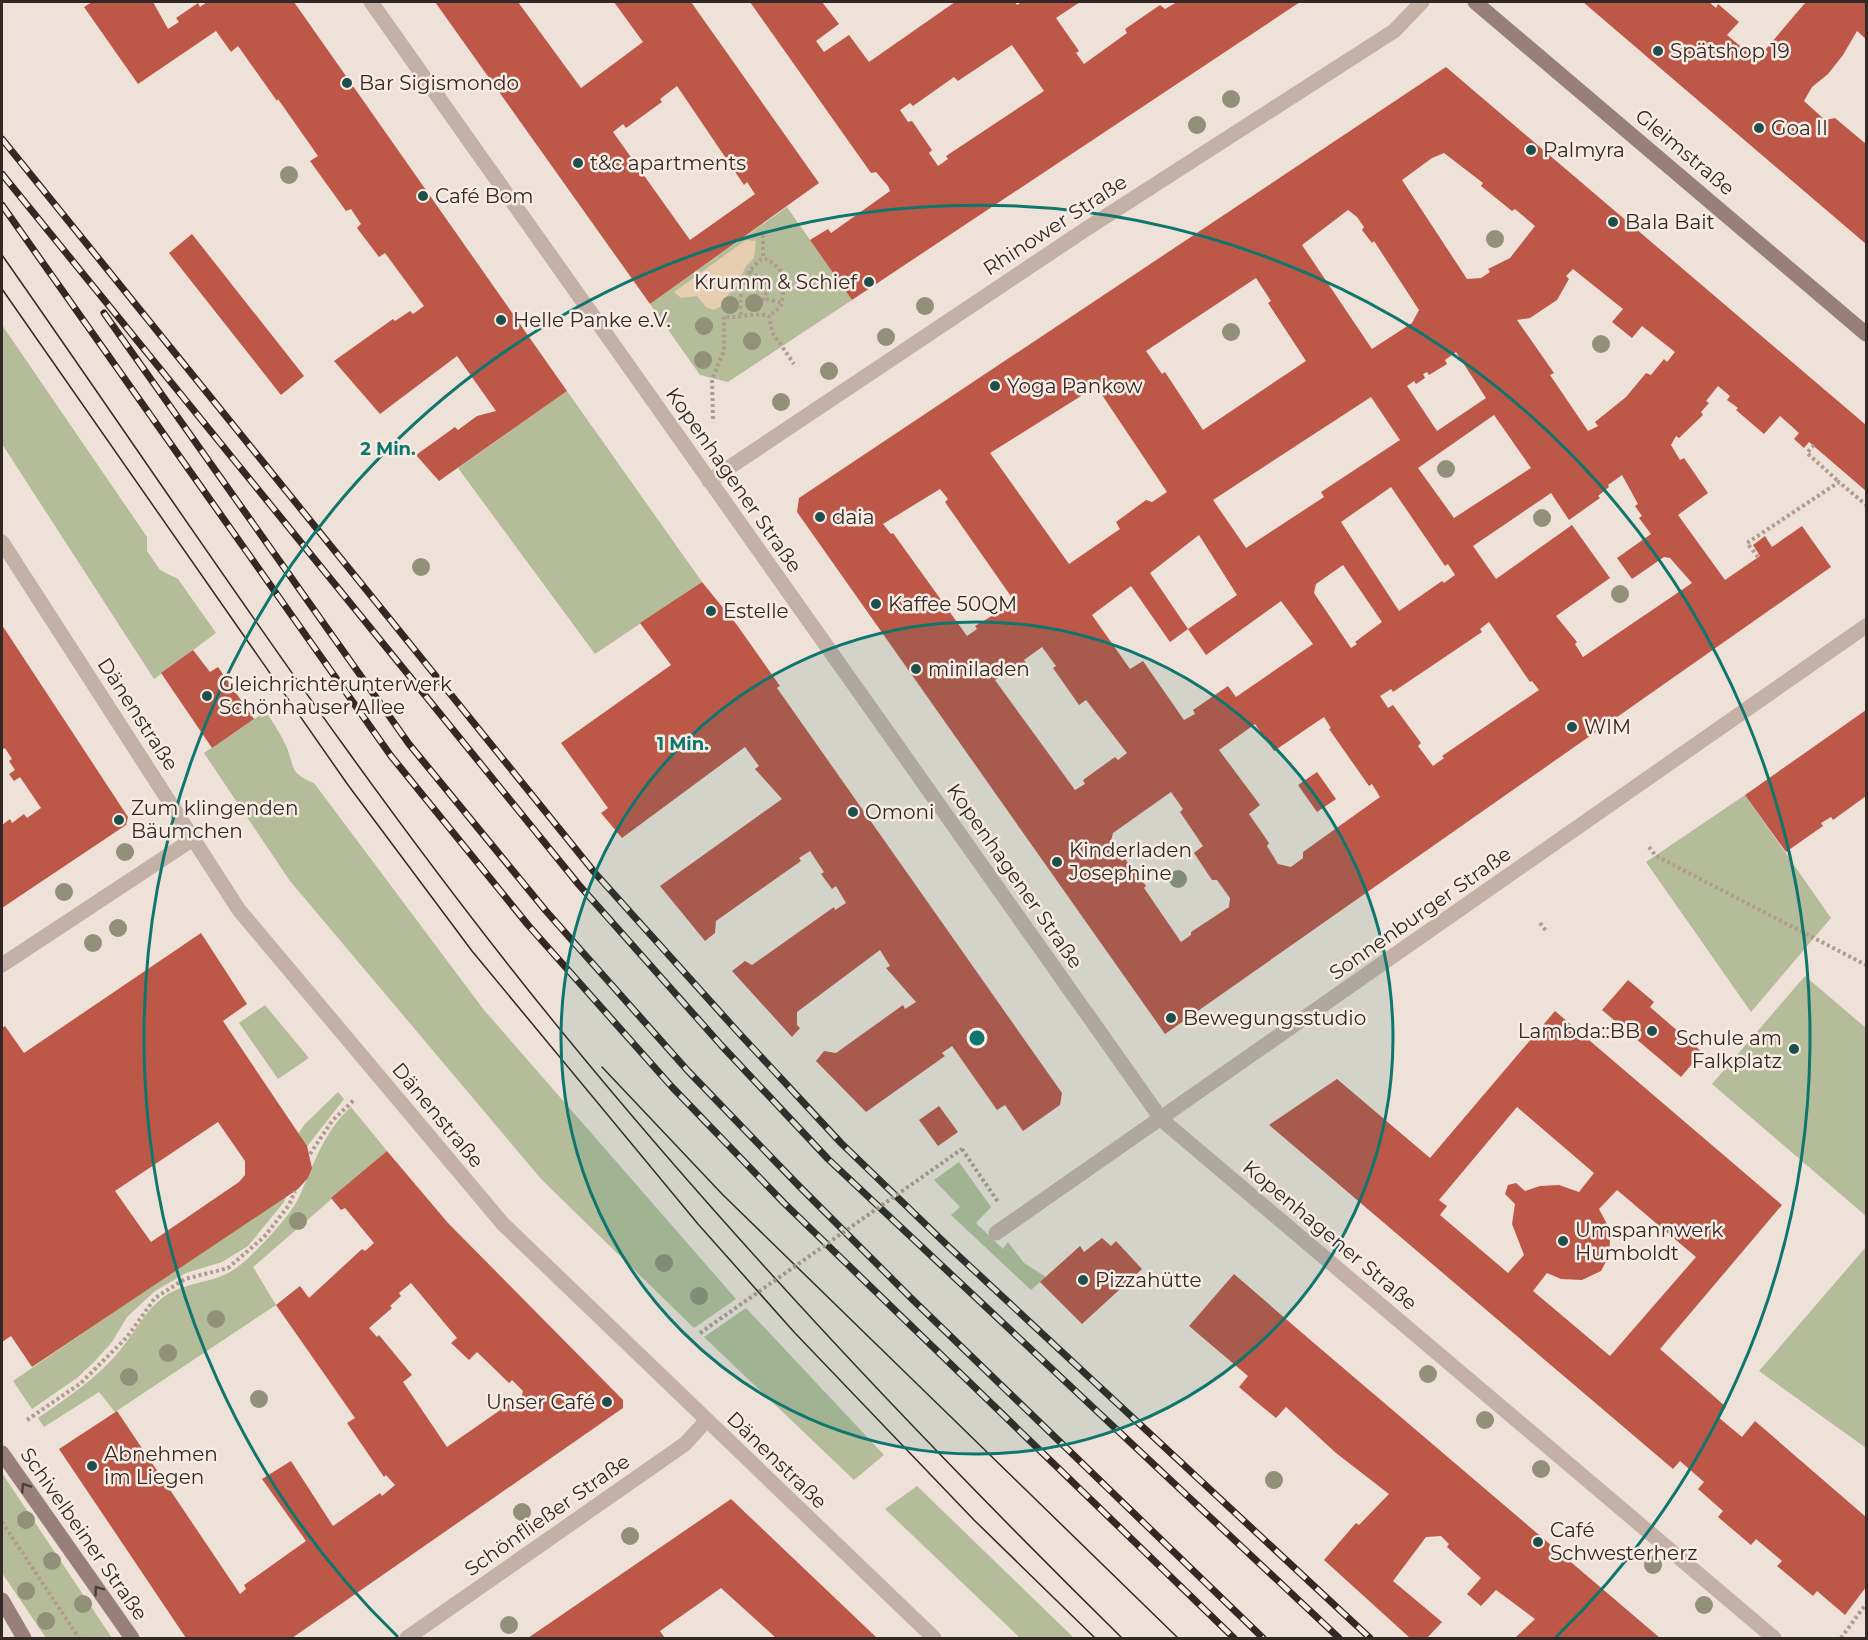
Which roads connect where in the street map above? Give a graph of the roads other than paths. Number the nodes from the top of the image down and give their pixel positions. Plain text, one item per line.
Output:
1 (371, 2) edge
2 (1422, 2) edge
3 (1475, 2) edge
4 (1866, 334) edge
5 (708, 481) junction
6 (2, 542) edge
7 (1866, 626) edge
8 (193, 839) junction
9 (2, 965) edge
10 (1162, 1120) junction
11 (996, 1233) dead end
12 (706, 1421) junction
13 (2, 1453) edge
14 (2, 1600) edge
15 (24, 1638) edge
16 (132, 1638) edge
17 (407, 1638) edge
18 (934, 1638) edge
19 (1774, 1638) edge

1 - 5 street, Kopenhagener Straße
2 - 5 street, Rhinower Straße
3 - 4 street, Gleimstraße
5 - 10 street, Kopenhagener Straße
6 - 8 street, Dänenstraße
7 - 10 street, Sonnenburger Straße
8 - 9 street
8 - 12 street, Dänenstraße
10 - 11 street, Sonnenburger Straße
10 - 19 street, Kopenhagener Straße
12 - 17 street, Schönfließer Straße
12 - 18 street, Dänenstraße
16 -> 13 street, Schivelbeiner Straße
14 - 15 street

